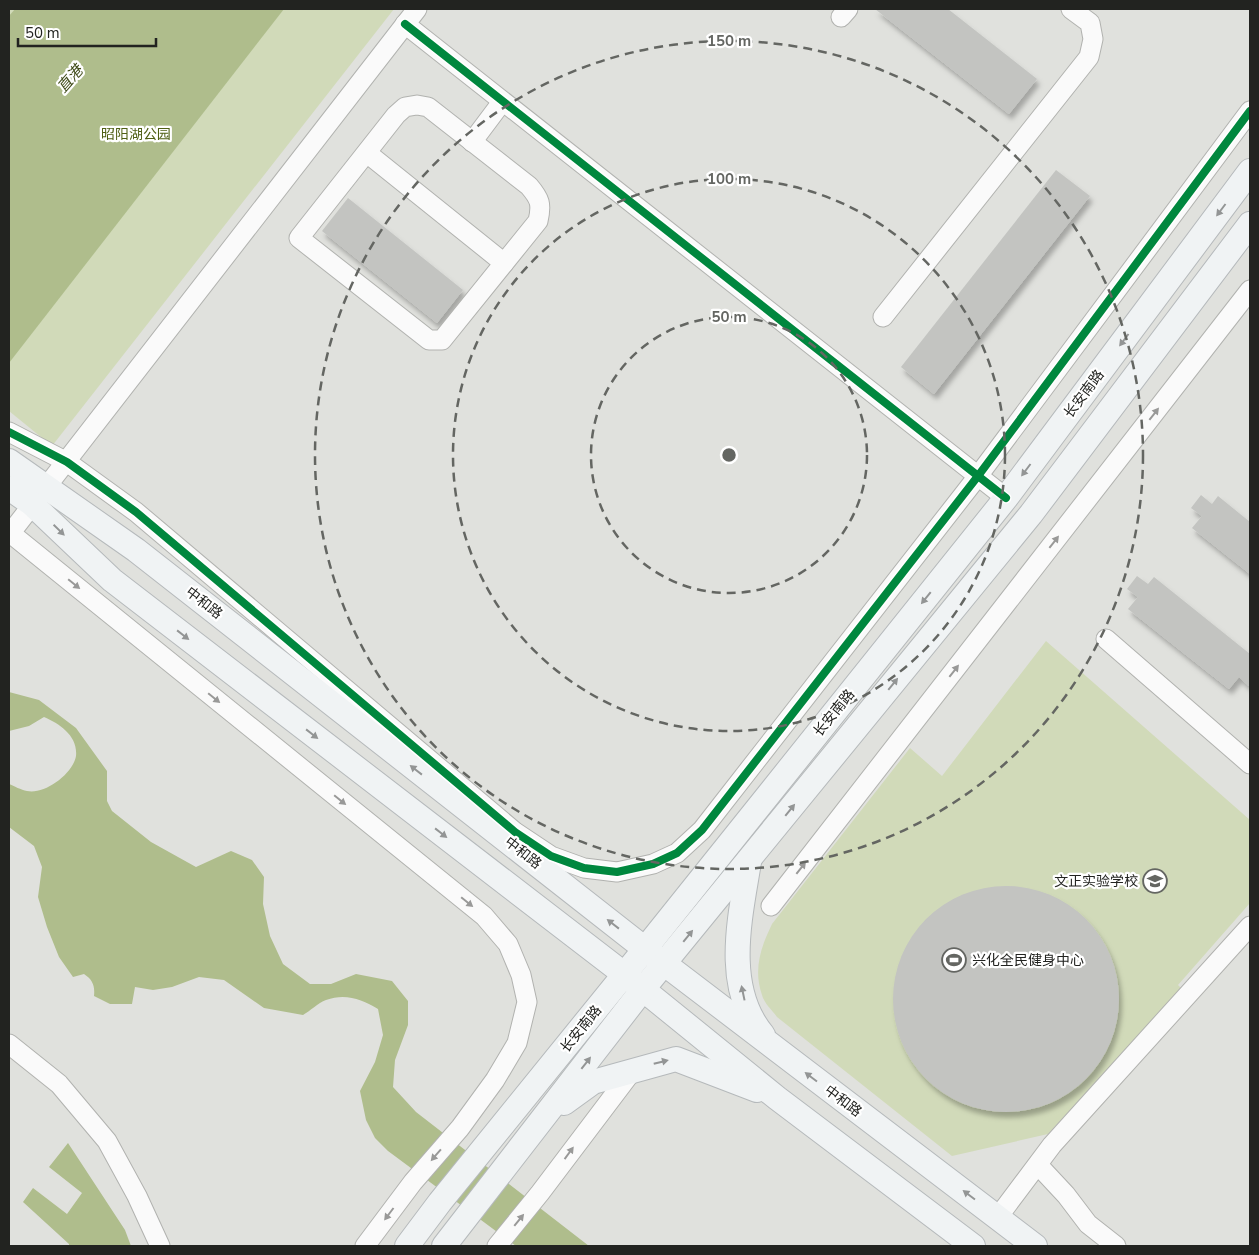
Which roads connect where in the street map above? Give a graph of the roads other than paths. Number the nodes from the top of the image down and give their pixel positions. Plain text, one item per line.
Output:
1 (417, 9) edge
2 (1071, 9) edge
3 (405, 24) junction
4 (502, 102) junction
5 (1250, 111) edge
6 (472, 142) junction
7 (367, 153) junction
8 (1250, 171) edge
9 (1250, 224) edge
10 (504, 264) junction
11 (1250, 290) edge
12 (883, 317) dead end
13 (9, 432) edge
14 (9, 461) edge
15 (67, 462) junction
16 (978, 476) junction
17 (9, 488) edge
18 (38, 496) junction
19 (1006, 498) junction
20 (9, 533) edge
21 (1106, 639) dead end
22 (1250, 762) edge
23 (749, 860) junction
24 (771, 906) dead end
25 (1250, 926) edge
26 (645, 949) junction
27 (664, 964) junction
28 (624, 974) junction
29 (643, 989) junction
30 (9, 1044) edge
31 (775, 1050) junction
32 (633, 1070) junction
33 (776, 1098) junction
34 (540, 1120) junction
35 (1038, 1165) junction
36 (998, 1217) junction
37 (160, 1246) edge
38 (365, 1246) edge
39 (407, 1246) edge
40 (444, 1246) edge
41 (497, 1246) edge
42 (973, 1246) edge
43 (1035, 1246) edge
44 (1116, 1246) edge

1 - 3 street
2 - 12 street
3 - 4 street
3 - 15 street
4 - 6 street
4 - 16 street
5 - 16 street
6 - 7 street
6 - 10 street
7 - 10 street
7 - 10 street
8 -> 19 main road, 长安南路
23 -> 9 main road, 长安南路
24 -> 11 street
13 - 15 street
14 - 18 main road, 中和路
15 - 16 street
15 - 18 street
16 - 19 street
17 - 18 main road, 中和路
18 - 20 street
26 -> 18 main road, 中和路
18 -> 28 main road, 中和路
19 -> 26 main road, 长安南路
20 -> 38 street
21 - 22 street
27 -> 23 main road, 长安南路
31 -> 23 main road
25 - 35 street
26 - 27 main road, 中和路
26 - 28 main road, 长安南路
27 - 29 main road, 长安南路
27 - 31 main road, 中和路
28 - 29 main road, 中和路
28 - 39 main road, 长安南路
29 - 33 main road, 中和路
34 -> 29 main road, 长安南路
30 - 37 street
36 -> 31 main road, 中和路
32 -> 33 main road
32 - 34 main road
41 -> 32 street
33 - 42 main road, 中和路
34 - 40 main road, 长安南路
35 - 36 street
35 - 44 street
36 - 43 main road, 中和路

